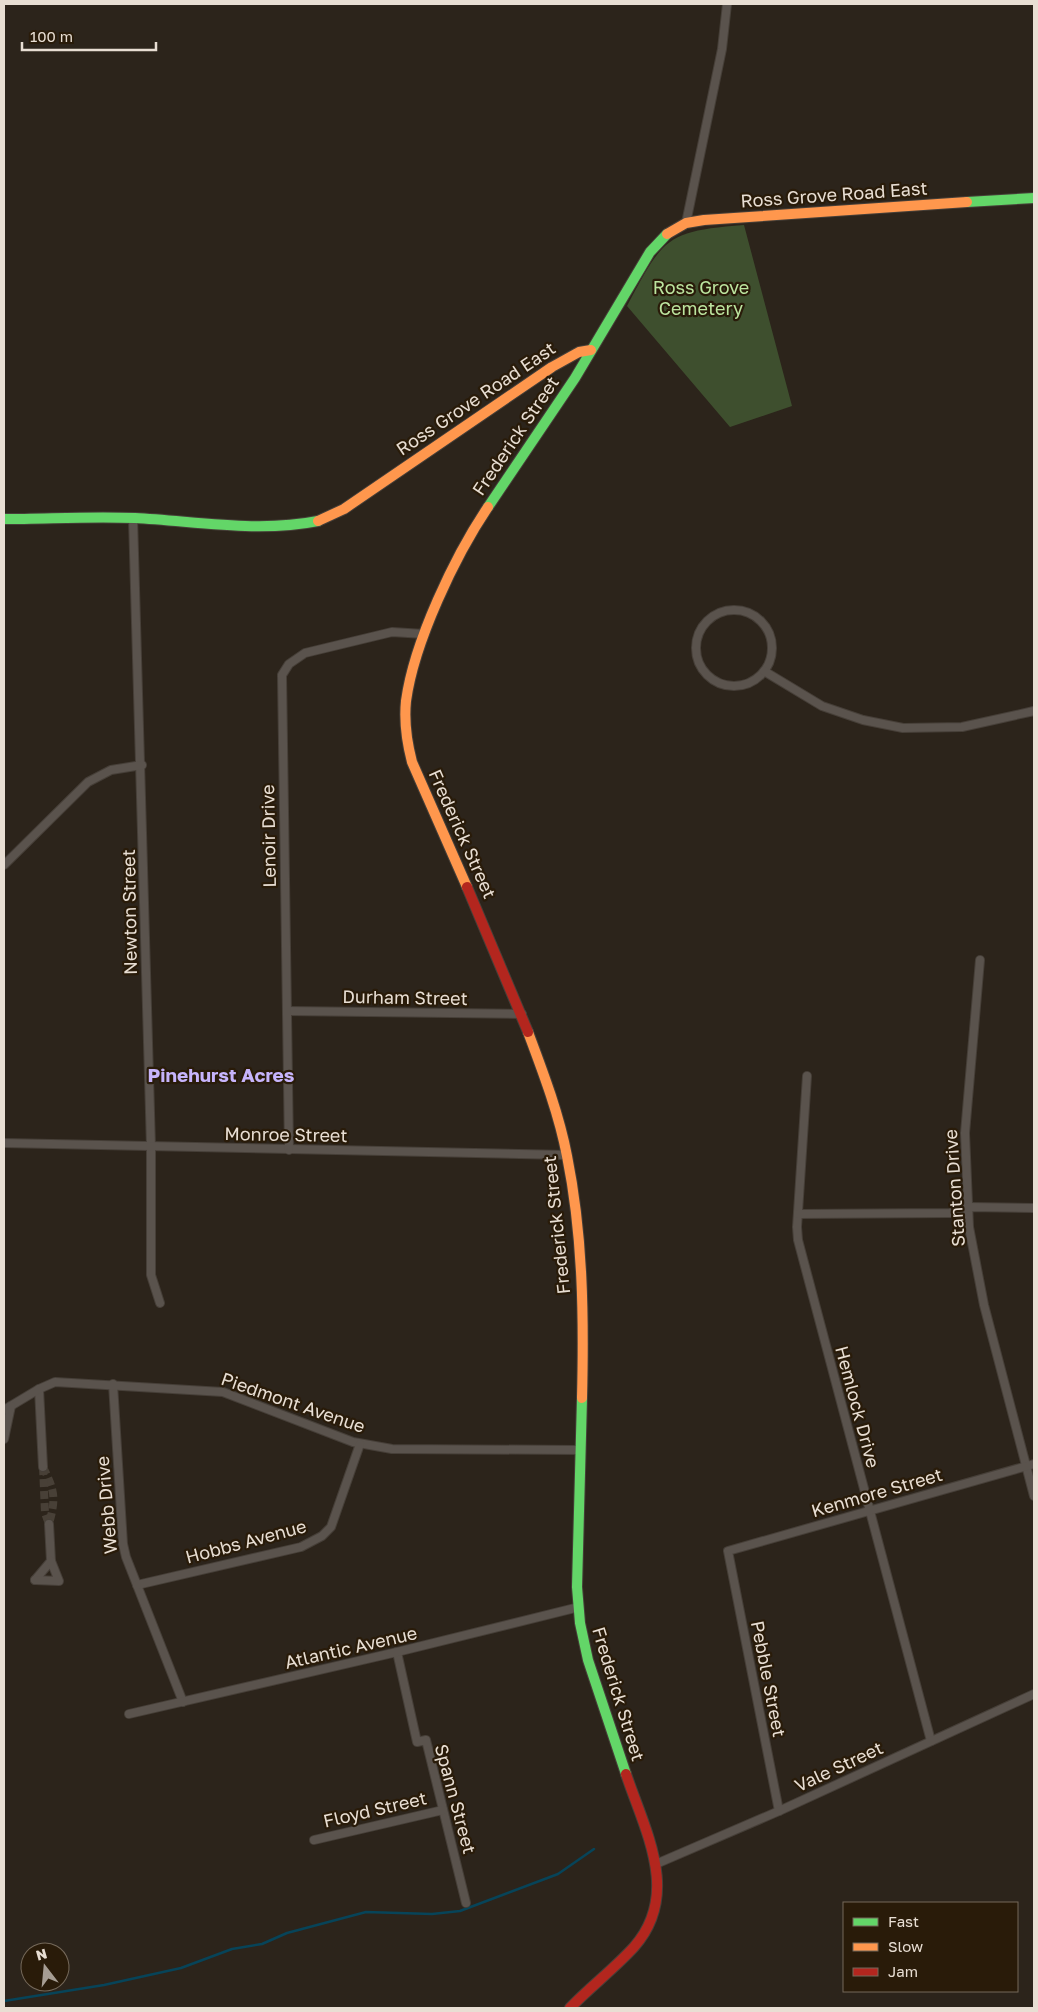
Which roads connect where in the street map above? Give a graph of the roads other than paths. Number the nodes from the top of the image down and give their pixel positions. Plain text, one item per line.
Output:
1 (727, 4) edge
2 (1034, 198) edge
3 (686, 223) junction
4 (591, 350) junction
5 (133, 518) junction
6 (4, 519) edge
7 (424, 634) junction
8 (764, 671) junction
9 (1034, 711) edge
10 (142, 765) junction
11 (4, 864) edge
12 (980, 960) dead end
13 (287, 1011) junction
14 (522, 1014) junction
15 (807, 1076) dead end
16 (4, 1143) edge
17 (151, 1147) junction
18 (289, 1150) junction
19 (567, 1155) junction
20 (969, 1207) junction
21 (1034, 1208) edge
22 (798, 1214) junction
23 (160, 1303) dead end
24 (113, 1384) junction
25 (38, 1389) junction
26 (11, 1406) junction
27 (4, 1410) edge
28 (4, 1439) edge
29 (360, 1444) junction
30 (580, 1450) junction
31 (1030, 1465) edge
32 (43, 1467) tunnel mouth
33 (1034, 1496) edge
34 (870, 1511) junction
35 (49, 1524) dead end
36 (728, 1551) joint
37 (51, 1561) dead end
38 (137, 1585) junction
39 (578, 1607) junction
40 (397, 1652) junction
41 (1034, 1694) edge
42 (183, 1702) junction
43 (129, 1714) dead end
44 (931, 1740) junction
45 (443, 1810) junction
46 (778, 1811) junction
47 (314, 1840) dead end
48 (656, 1864) junction
49 (466, 1903) dead end
50 (570, 2008) edge

1 - 3 street
2 - 3 street, Ross Grove Road East
3 - 4 street, Ross Grove Road East
4 - 5 street, Ross Grove Road East
4 - 7 street, Frederick Street
5 - 6 street, Ross Grove Road East
5 - 10 street, Newton Street
7 - 13 street, Lenoir Drive
7 - 14 street, Frederick Street
8 - 8 street
8 - 9 street
10 - 11 street
10 - 17 street, Newton Street
12 - 20 street, Stanton Drive
13 - 14 street, Durham Street
13 - 18 street, Lenoir Drive
14 - 19 street, Frederick Street
15 - 22 street, Hemlock Drive
16 - 17 street, Monroe Street
17 - 18 street, Monroe Street
17 - 23 street, Newton Street
18 - 19 street, Monroe Street
19 - 30 street, Frederick Street
20 - 21 street
20 - 22 street
20 - 31 street, Stanton Drive
22 - 34 street, Hemlock Drive
24 - 25 street, Piedmont Avenue
24 - 29 street, Piedmont Avenue
24 - 38 street, Webb Drive
25 - 26 street, Piedmont Avenue
25 - 32 street
26 - 27 street, Piedmont Avenue
26 - 28 street
29 - 30 street, Piedmont Avenue
29 - 38 street, Hobbs Avenue
30 - 39 street, Frederick Street
31 - 33 street, Stanton Drive
31 - 34 street, Kenmore Street
34 - 36 street, Kenmore Street
34 - 44 street, Hemlock Drive
35 - 37 street
36 - 46 street, Pebble Street
38 - 42 street, Webb Drive
39 - 40 street, Atlantic Avenue
39 - 48 street, Frederick Street
40 - 42 street, Atlantic Avenue
40 - 45 street, Spann Street
41 - 44 street, Vale Street
42 - 43 street, Atlantic Avenue
44 - 46 street, Vale Street
45 - 47 street, Floyd Street
45 - 49 street, Spann Street
46 - 48 street, Vale Street
48 - 50 street, Frederick Street

